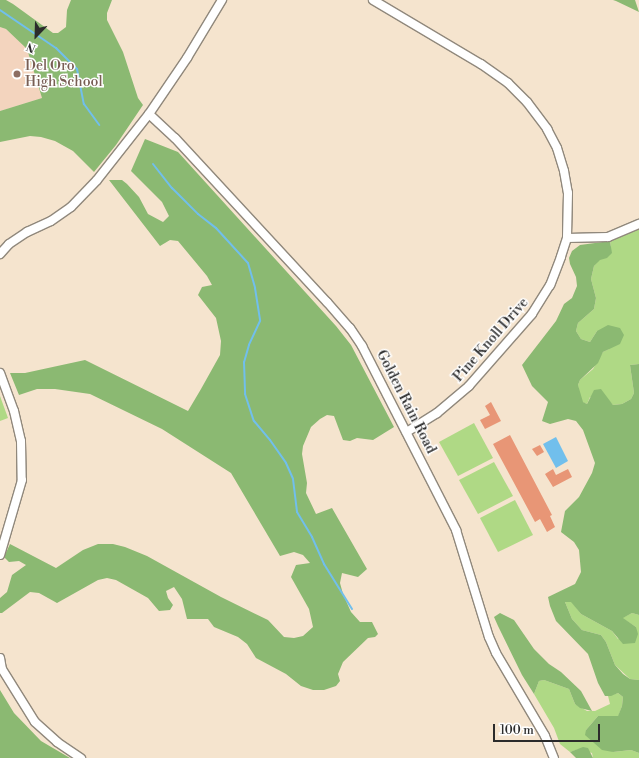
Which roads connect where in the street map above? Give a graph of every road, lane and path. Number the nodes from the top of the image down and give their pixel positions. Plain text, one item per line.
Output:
1 (222, 0) edge
2 (373, 0) edge
3 (149, 114) junction
4 (639, 224) edge
5 (567, 238) junction
6 (0, 254) edge
7 (0, 373) edge
8 (408, 432) junction
9 (0, 555) edge
10 (0, 658) edge
11 (81, 758) edge
12 (554, 758) edge

1 - 3 street
2 - 5 street, Pine Knoll Drive
3 - 6 street
3 - 8 street, Golden Rain Road
4 - 5 street
5 - 8 street, Pine Knoll Drive
7 - 9 street
8 - 12 street, Golden Rain Road
10 - 11 street

